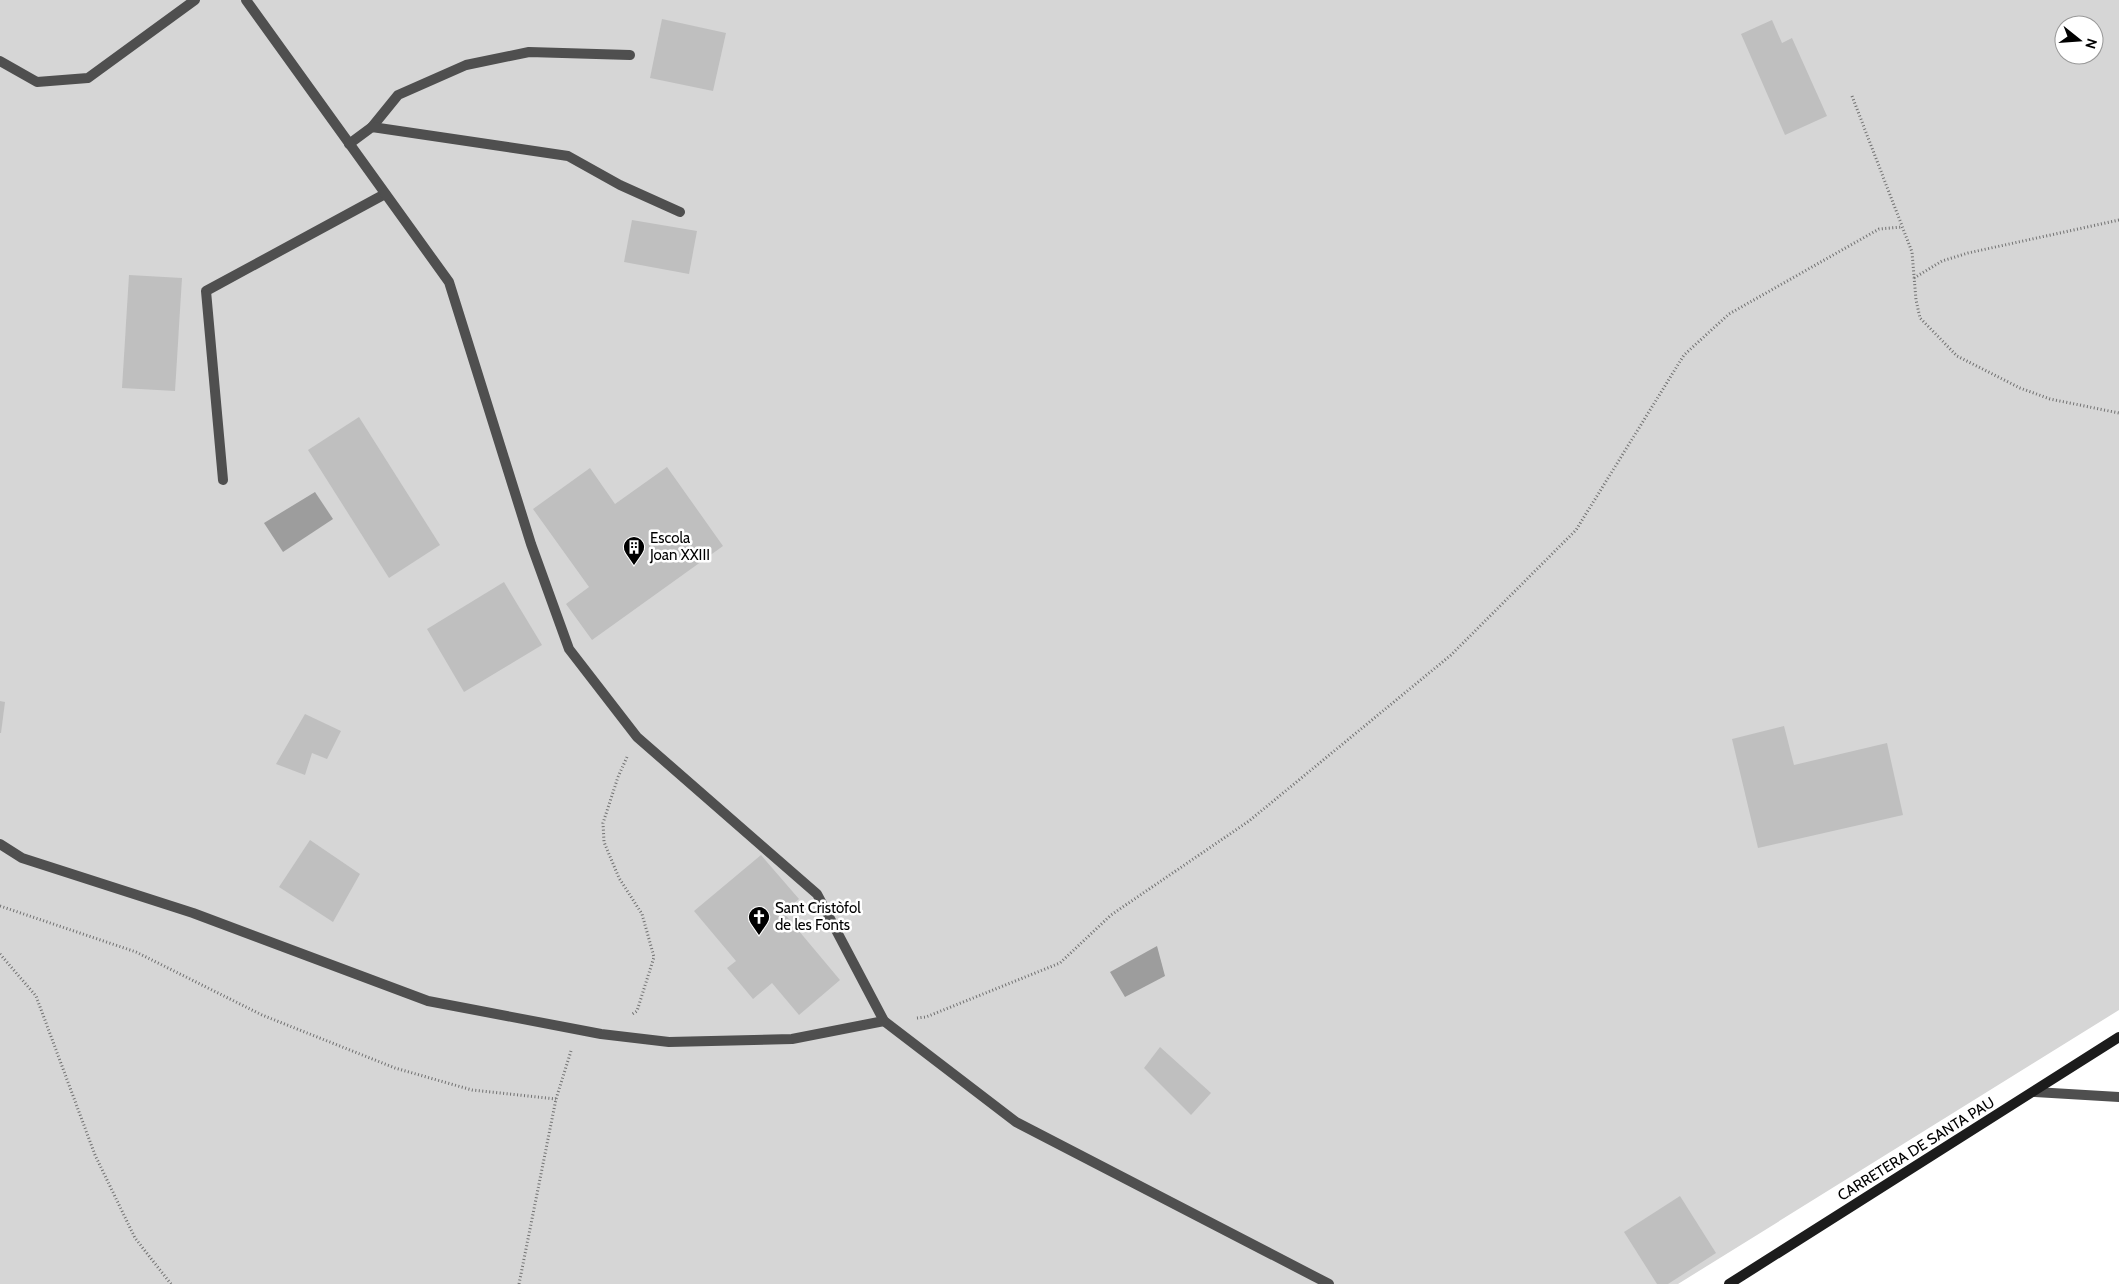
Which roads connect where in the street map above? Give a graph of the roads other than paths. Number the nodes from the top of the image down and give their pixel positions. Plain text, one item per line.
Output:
1 (195, 0) edge
2 (246, 0) edge
3 (630, 55) dead end
4 (0, 61) edge
5 (372, 127) junction
6 (349, 144) junction
7 (385, 194) junction
8 (680, 212) dead end
9 (223, 480) dead end
10 (0, 844) edge
11 (884, 1021) junction
12 (2119, 1038) edge
13 (2035, 1092) junction
14 (2119, 1097) edge
15 (1329, 1284) edge
16 (1729, 1284) edge

1 - 4 street
2 - 6 street
3 - 5 street
5 - 6 street
5 - 8 street
6 - 7 street
7 - 9 street
7 - 11 street
10 - 11 street
11 - 15 street
12 - 13 main road, CARRETERA DE SANTA PAU
13 - 14 street
13 - 16 main road, CARRETERA DE SANTA PAU

